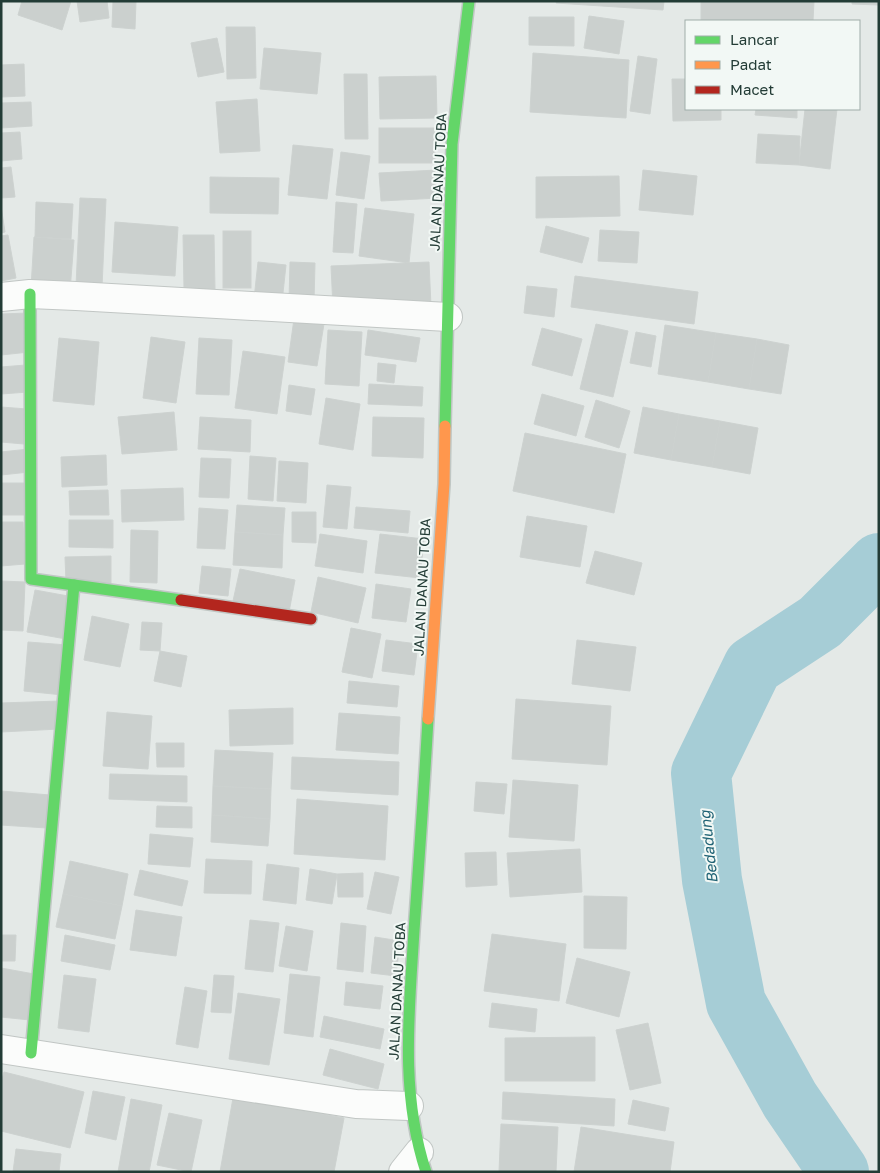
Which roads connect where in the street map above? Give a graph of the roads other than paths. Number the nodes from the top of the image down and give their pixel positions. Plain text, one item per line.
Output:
1 (470, 1) edge
2 (30, 294) junction
3 (1, 297) edge
4 (448, 317) junction
5 (74, 585) junction
6 (311, 619) dead end
7 (1, 1049) edge
8 (31, 1053) junction
9 (409, 1106) junction
10 (416, 1165) edge

1 - 4 main road, JALAN DANAU TOBA
2 - 3 street
2 - 4 street
2 - 5 main road
4 - 9 main road, JALAN DANAU TOBA
5 - 6 main road
5 - 8 main road
7 - 8 street
8 - 9 street
9 - 10 main road, JALAN DANAU TOBA

